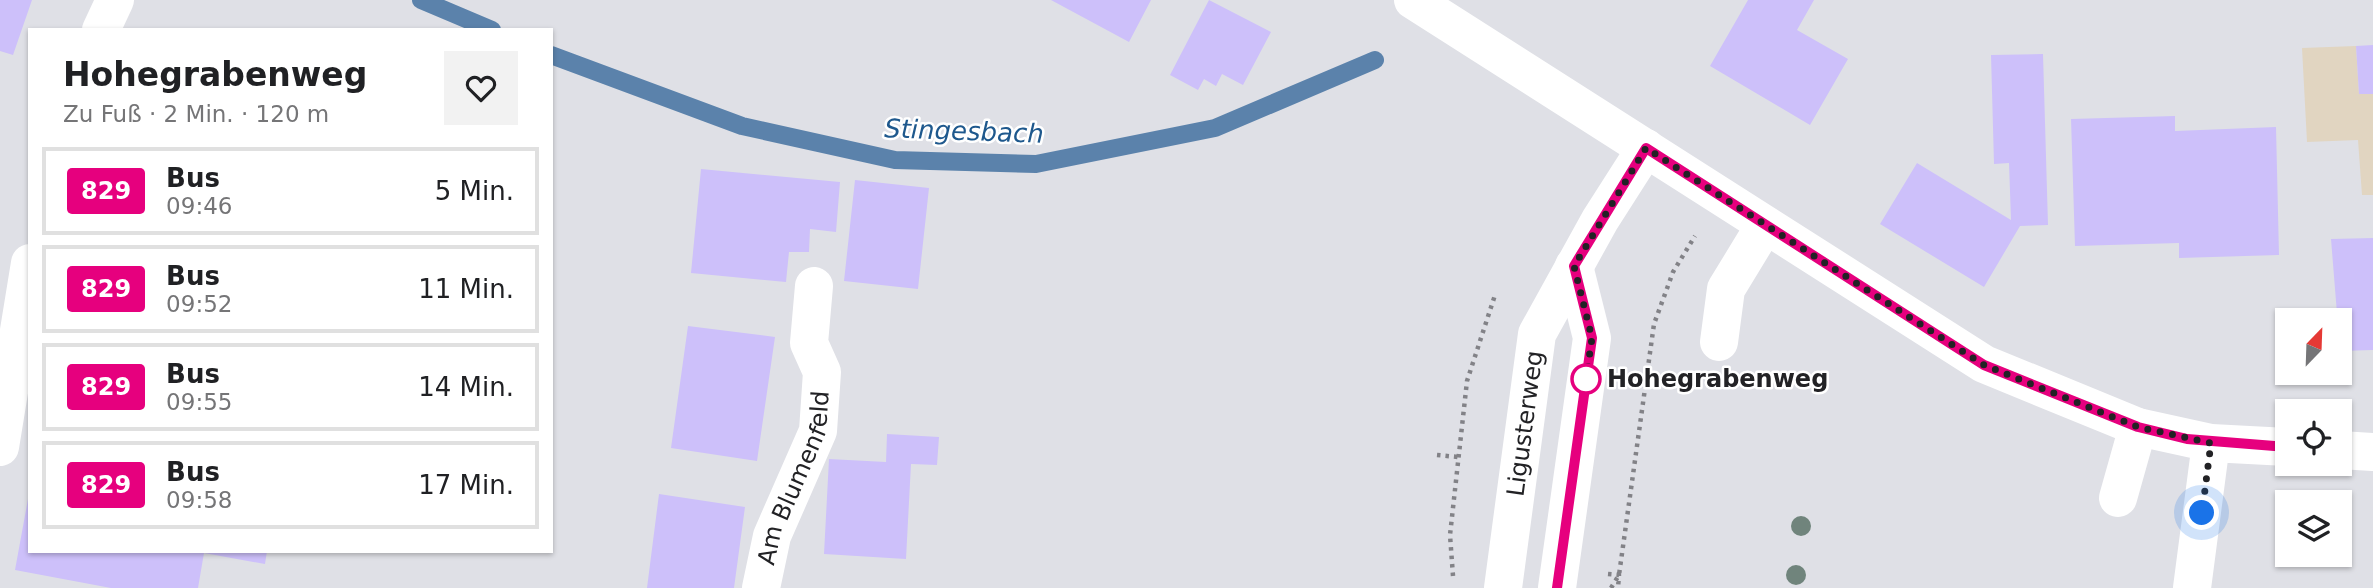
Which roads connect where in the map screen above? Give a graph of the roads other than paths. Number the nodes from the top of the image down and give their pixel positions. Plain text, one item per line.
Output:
1 (115, 0) edge
2 (1413, 0) edge
3 (102, 28) edge
4 (1646, 148) junction
5 (1765, 225) junction
6 (1574, 266) junction
7 (28, 275) edge
8 (814, 286) dead end
9 (1719, 342) dead end
10 (2138, 427) junction
11 (2211, 443) junction
12 (2275, 446) edge
13 (0, 447) edge
14 (2352, 451) edge
15 (2373, 452) edge
16 (2118, 498) dead end
17 (761, 588) edge
18 (1503, 588) edge
19 (1557, 588) edge
20 (2192, 588) edge

1 - 3 street
2 - 4 street
4 - 5 street
4 - 6 street, Ligusterweg
5 - 9 street
5 - 10 street
6 - 18 street, Ligusterweg
6 - 19 street
7 - 13 street
8 - 17 street, Am Blumenfeld
10 - 11 street
10 - 16 street
11 - 12 street
11 - 20 street
14 - 15 street

